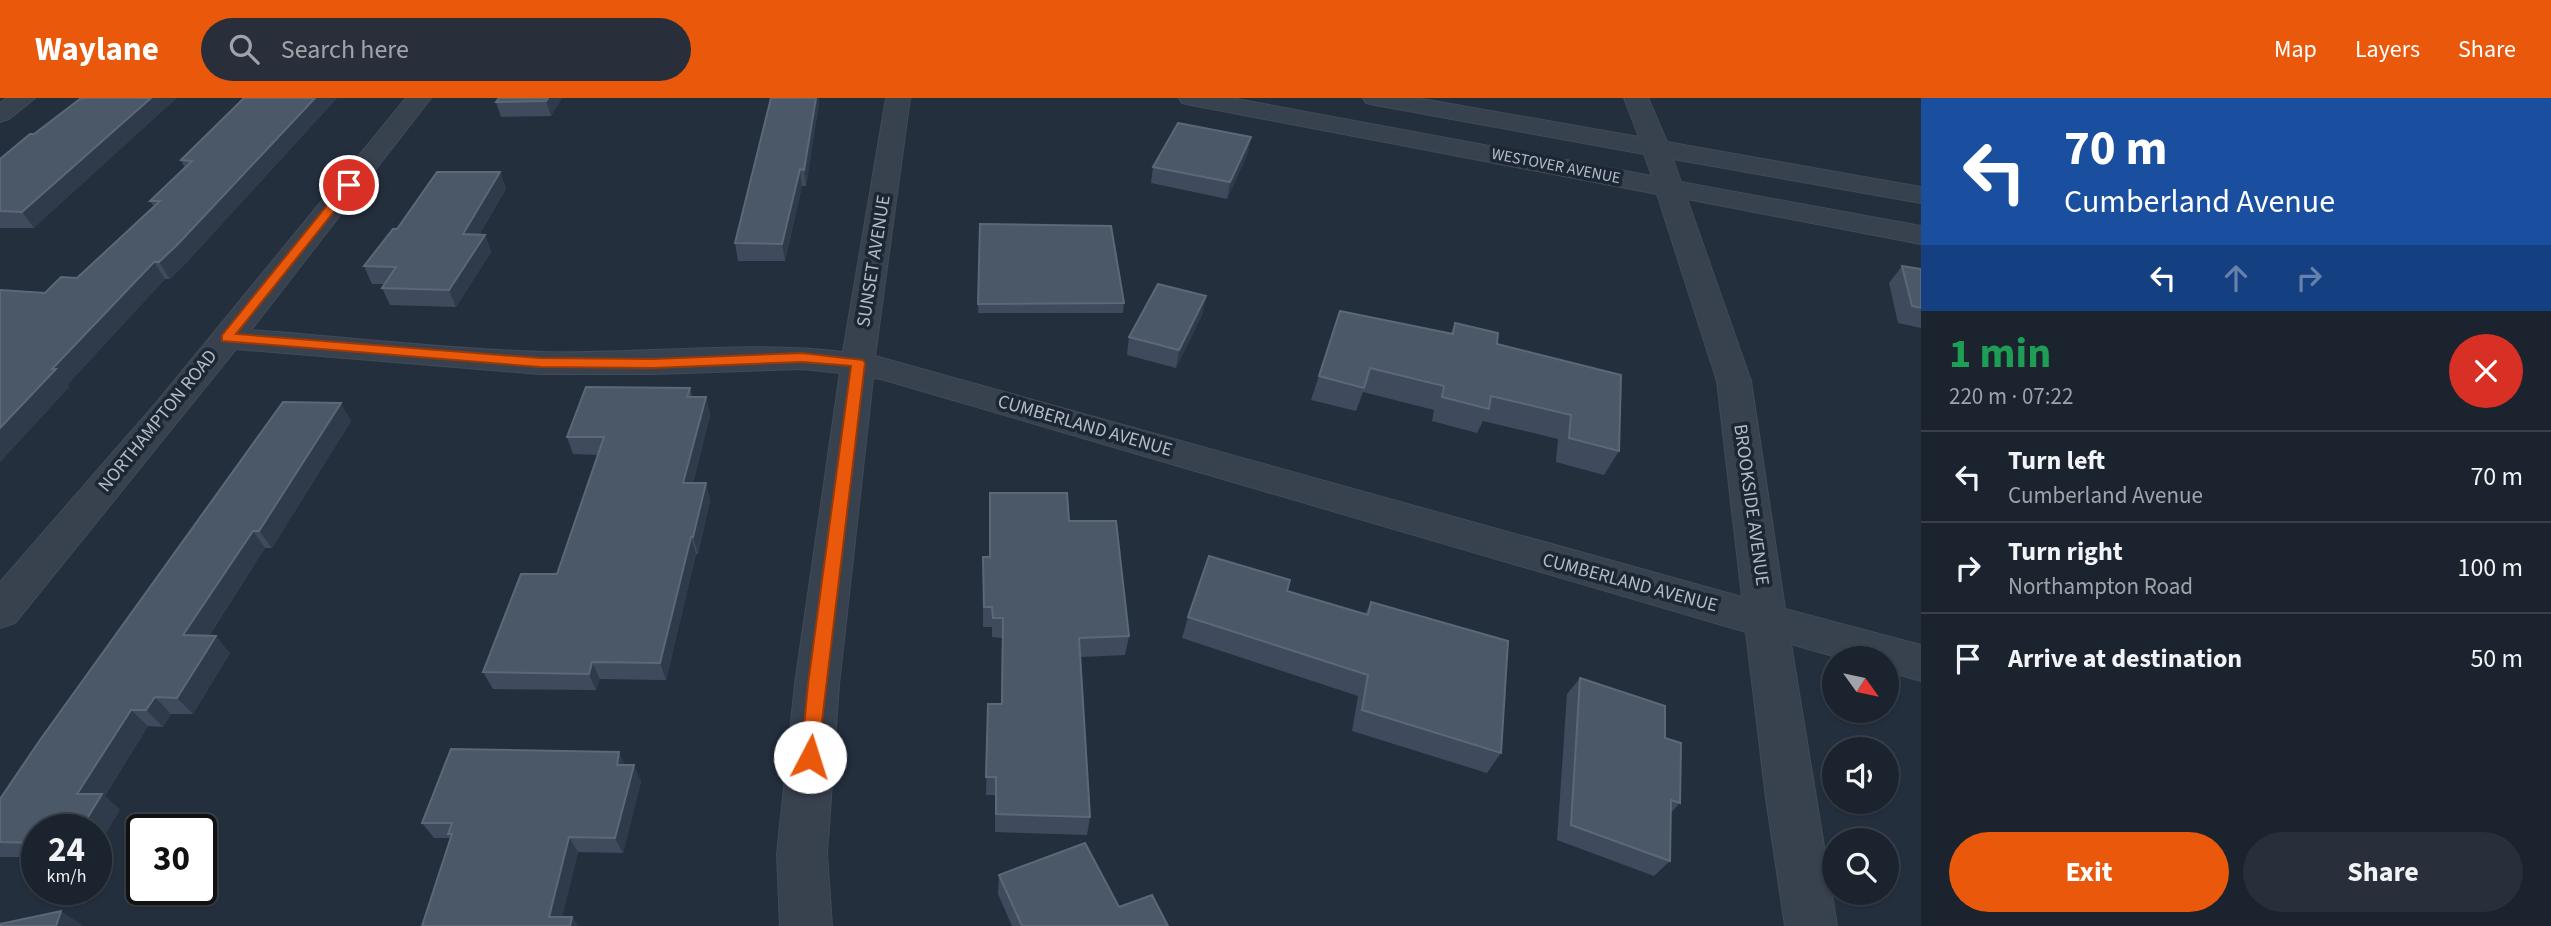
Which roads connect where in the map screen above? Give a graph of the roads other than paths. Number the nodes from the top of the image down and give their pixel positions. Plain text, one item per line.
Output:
1 (23, 98) edge
2 (419, 98) edge
3 (898, 98) edge
4 (1191, 98) edge
5 (1375, 98) edge
6 (1636, 98) edge
7 (1260, 104) edge
8 (0, 114) edge
9 (1655, 147) junction
10 (1668, 187) junction
11 (1921, 195) edge
12 (1921, 235) edge
13 (226, 338) junction
14 (859, 363) junction
15 (0, 611) edge
16 (1767, 621) junction
17 (1921, 663) edge
18 (806, 926) edge
19 (1811, 926) edge

1 - 8 street
2 - 13 street, NORTHAMPTON ROAD
3 - 14 street, SUNSET AVENUE
4 - 7 street, WESTOVER AVENUE
5 - 9 street, WESTOVER AVENUE
6 - 9 street, BROOKSIDE AVENUE
7 - 10 street, WESTOVER AVENUE
9 - 10 street, BROOKSIDE AVENUE
9 - 11 street, WESTOVER AVENUE
10 - 12 street, WESTOVER AVENUE
10 - 16 street, BROOKSIDE AVENUE
13 - 14 street, CUMBERLAND AVENUE
13 - 15 street, NORTHAMPTON ROAD
14 - 16 street, CUMBERLAND AVENUE
14 - 18 street, SUNSET AVENUE
16 - 17 street, CUMBERLAND AVENUE
16 - 19 street, BROOKSIDE AVENUE

